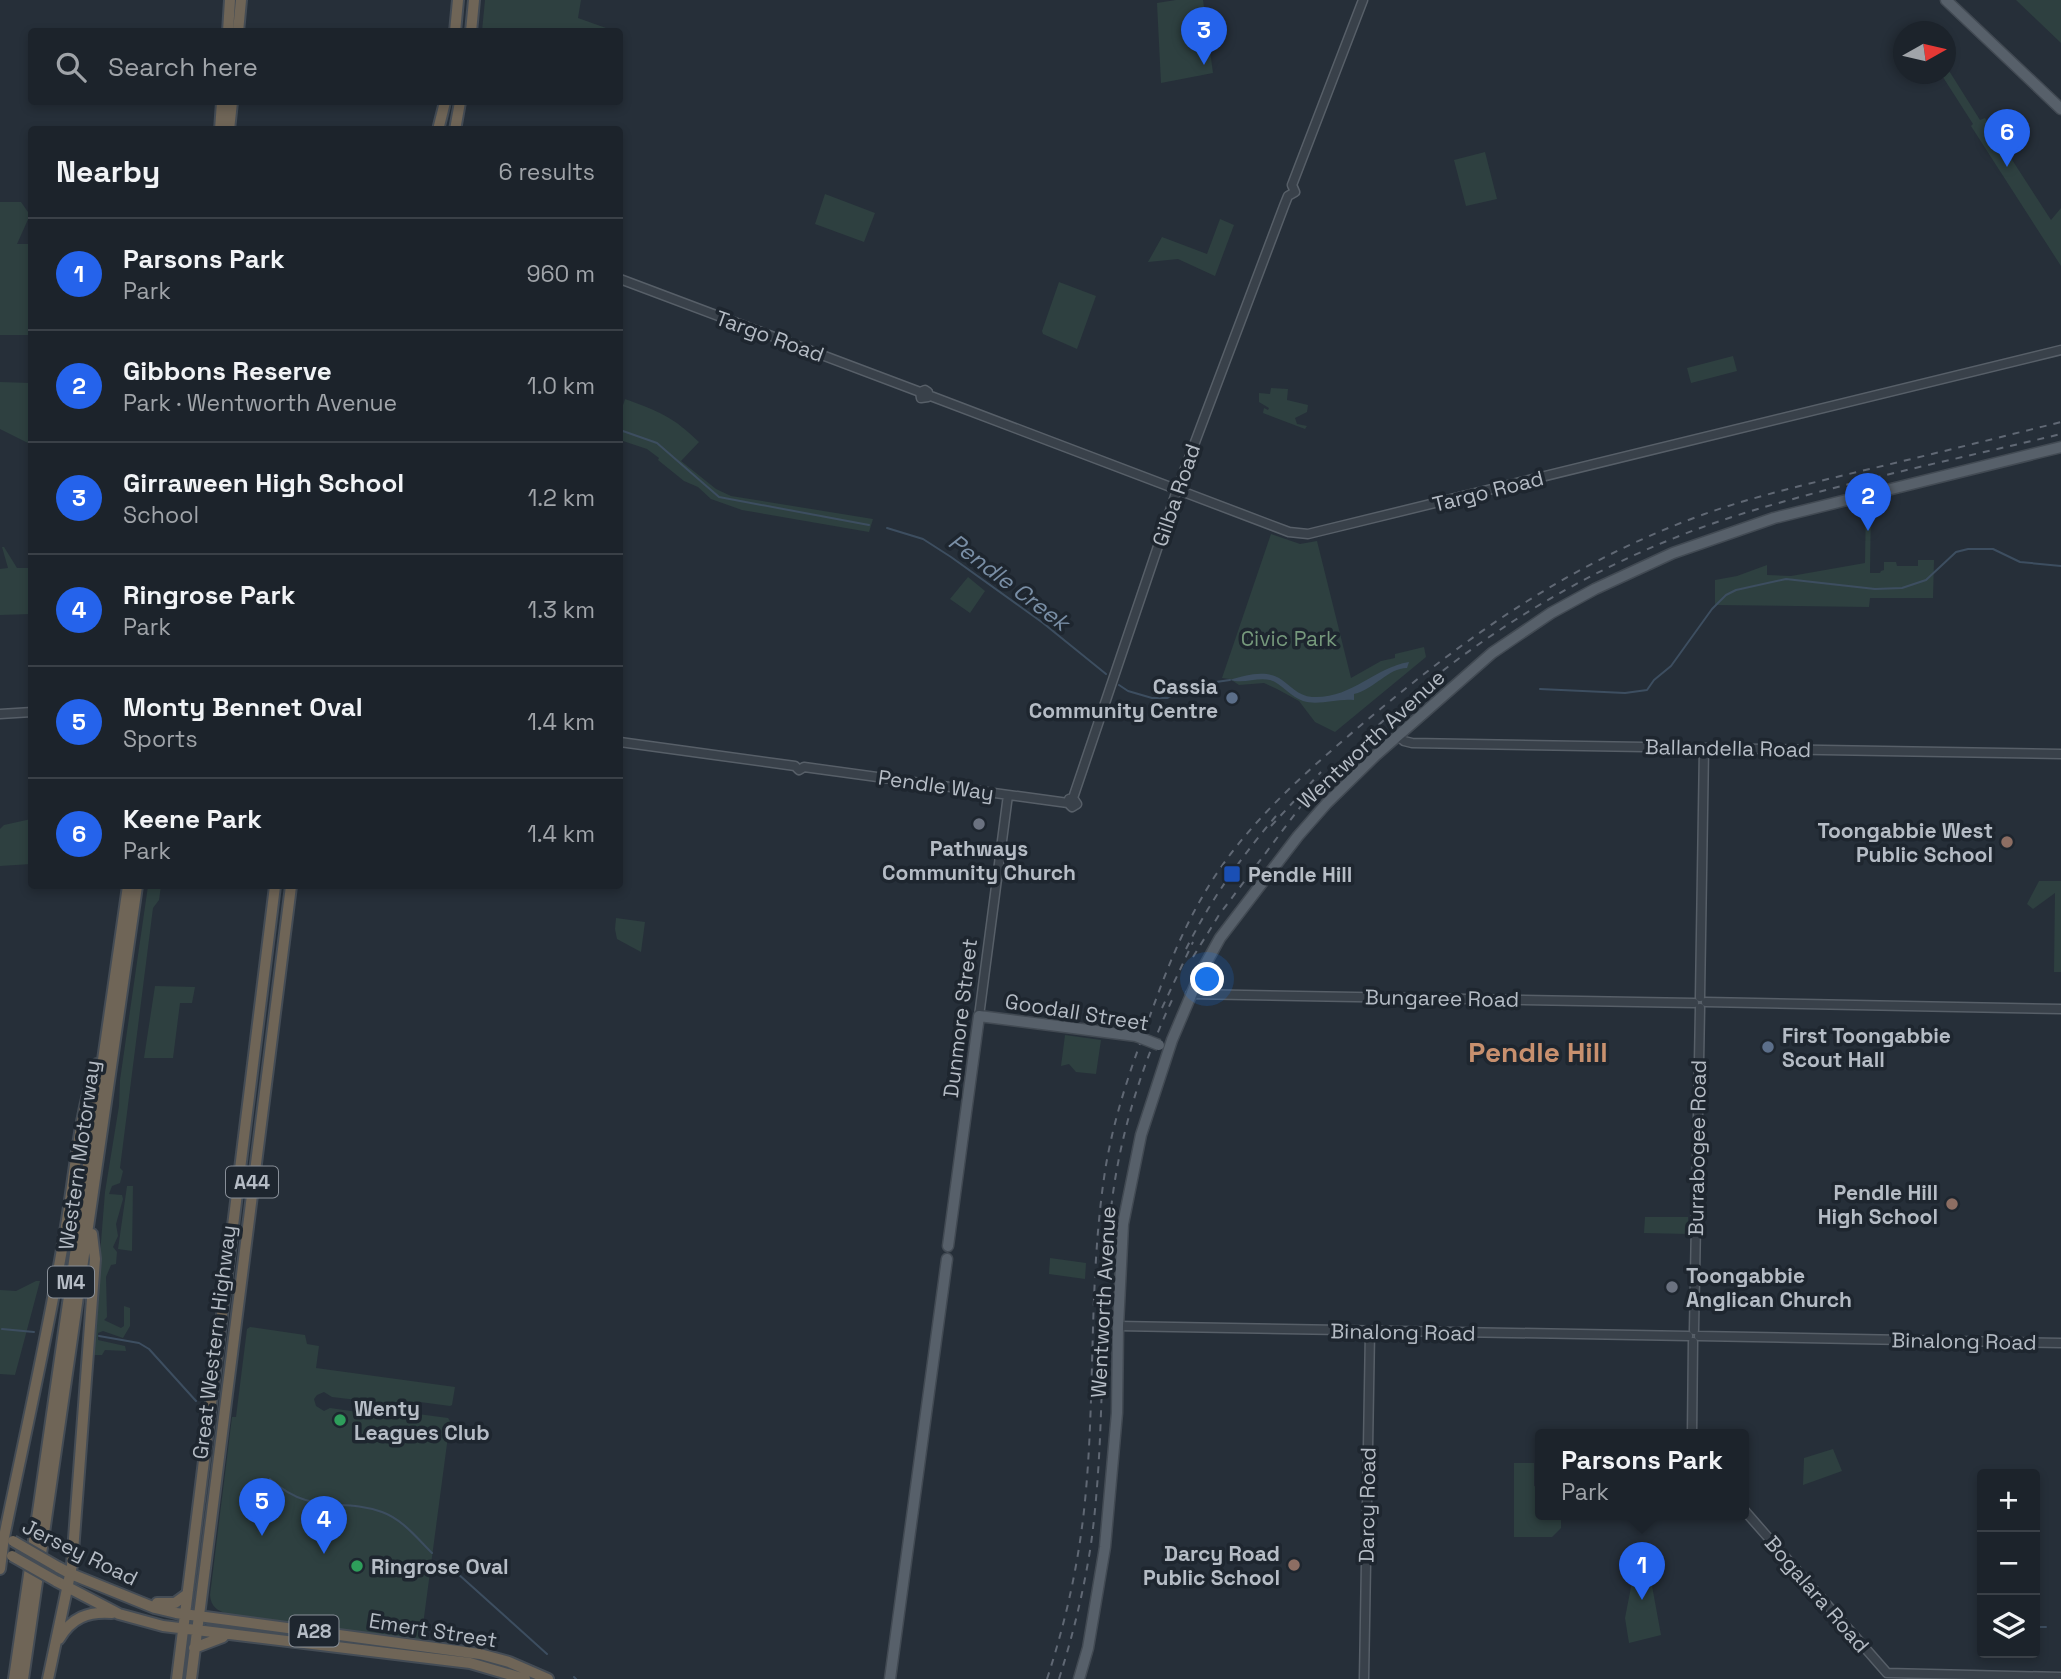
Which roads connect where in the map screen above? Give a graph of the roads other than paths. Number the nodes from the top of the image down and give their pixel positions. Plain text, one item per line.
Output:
1 (230, 0) edge
2 (241, 0) edge
3 (458, 0) edge
4 (474, 0) edge
5 (1363, 0) edge
6 (1946, 0) edge
7 (228, 28) edge
8 (238, 28) edge
9 (455, 28) edge
10 (471, 28) edge
11 (222, 105) edge
12 (232, 105) edge
13 (444, 105) edge
14 (459, 105) edge
15 (2061, 108) edge
16 (220, 126) edge
17 (229, 126) edge
18 (439, 126) edge
19 (456, 126) edge
20 (623, 280) edge
21 (2061, 350) edge
22 (2061, 447) edge
23 (1177, 490) junction
24 (28, 712) edge
25 (0, 714) edge
26 (1398, 736) junction
27 (623, 743) edge
28 (1704, 748) junction
29 (2061, 754) edge
30 (1008, 795) junction
31 (1070, 801) joint
32 (128, 889) edge
33 (137, 889) edge
34 (275, 889) edge
35 (291, 889) edge
36 (1191, 994) junction
37 (1700, 1002) junction
38 (2061, 1009) edge
39 (979, 1016) junction
40 (106, 1039) junction
41 (1164, 1047) junction
42 (68, 1202) junction
43 (90, 1217) junction
44 (1118, 1326) junction
45 (1370, 1331) junction
46 (1693, 1336) junction
47 (2061, 1343) edge
48 (1692, 1429) edge
49 (0, 1509) edge
50 (1749, 1516) edge
51 (6, 1537) edge
52 (4, 1552) edge
53 (0, 1569) edge
54 (203, 1571) junction
55 (71, 1574) junction
56 (68, 1588) junction
57 (186, 1595) junction
58 (137, 1602) junction
59 (119, 1614) junction
60 (184, 1614) junction
61 (198, 1616) junction
62 (215, 1619) junction
63 (163, 1626) junction
64 (182, 1629) junction
65 (196, 1631) junction
66 (229, 1635) junction
67 (194, 1648) junction
68 (51, 1664) junction
69 (178, 1666) junction
70 (2061, 1677) edge
71 (14, 1679) edge
72 (23, 1679) edge
73 (48, 1679) edge
74 (177, 1679) edge
75 (191, 1679) edge
76 (525, 1679) edge
77 (548, 1679) edge
78 (890, 1679) edge
79 (1079, 1679) edge
80 (1364, 1679) edge

1 - 7 highway
2 - 8 highway
3 - 9 highway
4 - 10 highway
5 - 23 street, Gilba Road
6 - 15 main road
11 - 16 highway
12 - 17 highway
13 - 18 highway
14 - 19 highway
20 - 23 street, Targo Road
21 - 23 street, Targo Road
22 - 26 main road, Wentworth Avenue
23 - 31 street, Gilba Road
24 - 25 street
26 - 28 street, Ballandella Road
26 - 36 main road, Wentworth Avenue
27 - 30 street, Pendle Way
28 - 29 street, Ballandella Road
28 - 37 street, Burrabogee Road
30 - 31 street, Pendle Way
30 - 39 street, Dunmore Street
32 - 40 highway, Western Motorway / M4
33 - 43 highway, Western Motorway / M4
34 - 57 highway, Great Western Highway / A44
35 - 54 highway, Great Western Highway / A44
36 - 37 street, Bungaree Road
36 - 41 main road, Wentworth Avenue
37 - 38 street, Bungaree Road
37 - 46 street, Burrabogee Road
39 - 41 main road, Goodall Street, bridge
39 - 78 main road, Dunmore Street
40 - 42 highway
40 - 71 highway, Western Motorway / M4
41 - 44 main road, Wentworth Avenue
42 - 49 highway
42 - 51 highway
43 - 55 highway
43 - 72 highway, Western Motorway / M4
44 - 45 street, Binalong Road
44 - 79 main road, Wentworth Avenue
45 - 46 street, Binalong Road
45 - 80 street, Darcy Road
46 - 47 street, Binalong Road
46 - 48 street, Burrabogee Road
50 - 70 street, Bogalara Road
51 - 52 highway
51 - 55 highway, Jersey Road / A28, bridge
52 - 53 highway
52 - 56 highway, Jersey Road / A28, bridge
54 - 61 highway, Great Western Highway / A44
54 - 62 highway
55 - 56 highway
55 - 58 highway, Jersey Road / A28
56 - 59 highway, Jersey Road / A28
56 - 68 highway
57 - 58 highway
57 - 60 highway, Great Western Highway / A44
58 - 60 highway, Jersey Road / A28
59 - 63 highway, Jersey Road / A28
59 - 68 highway
60 - 61 highway, Emert Street / A28
60 - 64 highway, Great Western Highway / A44
61 - 62 highway, Emert Street / A28
61 - 65 highway, Great Western Highway / A44
62 - 77 highway, Emert Street / A28
63 - 64 highway, Jersey Road / A28
63 - 69 highway
64 - 65 highway, Jersey Road / A28
64 - 69 highway, Great Western Highway / A44
65 - 66 highway, Emert Street / A28
65 - 67 highway, Great Western Highway / A44
66 - 67 highway
66 - 76 highway, Emert Street / A28
67 - 75 highway, Great Western Highway / A44
68 - 73 highway
69 - 74 highway, Great Western Highway / A44

